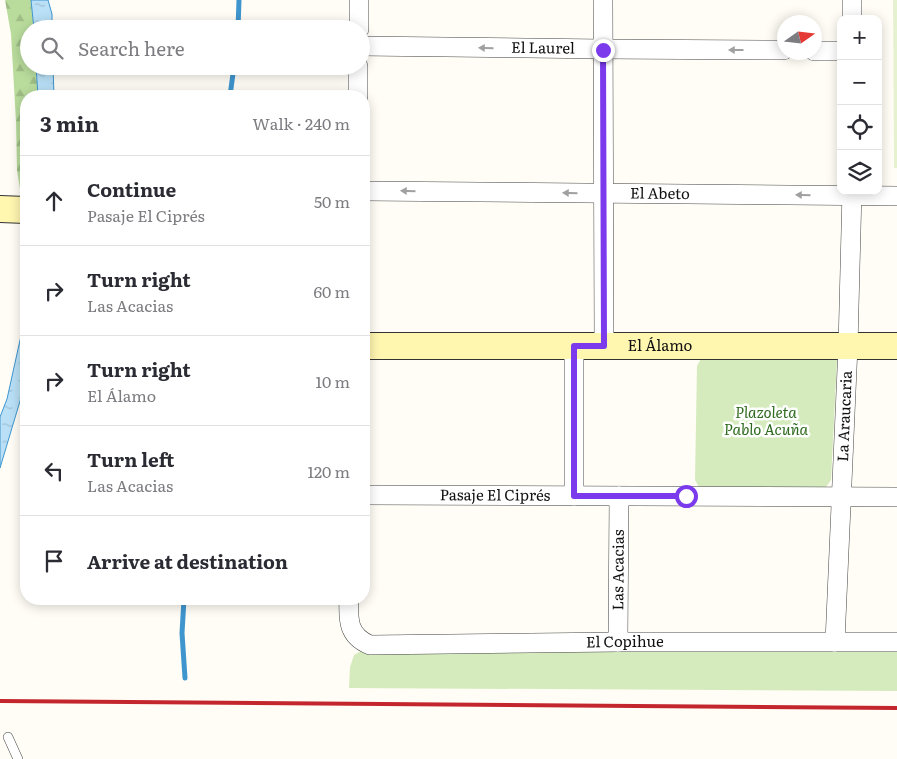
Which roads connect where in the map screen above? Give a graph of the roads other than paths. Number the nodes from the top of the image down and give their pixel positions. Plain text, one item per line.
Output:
1 (359, 0) edge
2 (603, 0) edge
3 (852, 0) edge
4 (852, 15) edge
5 (359, 20) edge
6 (370, 46) edge
7 (603, 50) junction
8 (777, 50) edge
9 (822, 51) edge
10 (837, 51) edge
11 (358, 75) edge
12 (358, 90) edge
13 (370, 191) edge
14 (604, 193) junction
15 (837, 194) edge
16 (852, 195) edge
17 (874, 195) edge
18 (897, 196) edge
19 (0, 208) edge
20 (20, 210) edge
21 (370, 346) edge
22 (574, 346) junction
23 (604, 346) junction
24 (848, 346) junction
25 (897, 346) edge
26 (370, 495) edge
27 (574, 496) junction
28 (619, 496) junction
29 (841, 496) junction
30 (897, 497) edge
31 (349, 605) edge
32 (618, 642) junction
33 (835, 642) junction
34 (897, 642) edge
35 (8, 737) dead end
36 (18, 759) edge

1 - 5 street
2 - 7 street
3 - 4 street
7 -> 6 street, El Laurel
8 -> 7 street, El Laurel
7 - 14 street
9 - 10 street
11 - 12 street
14 -> 13 street, El Abeto
15 -> 14 street, El Abeto
14 - 23 street
16 - 24 street, La Araucaria
17 - 18 street, El Abeto
19 - 20 street
21 - 22 street, El Álamo
22 - 23 street, El Álamo
22 - 27 street
23 - 24 street, El Álamo
24 - 25 street, El Álamo
24 - 29 street, La Araucaria
26 - 27 street, Pasaje El Ciprés
27 - 28 street, Pasaje El Ciprés
28 - 29 street, Pasaje El Ciprés
28 - 32 street, Las Acacias
29 - 30 street, Pasaje El Ciprés
29 - 33 street, La Araucaria
31 - 32 street, El Copihue
32 - 33 street, El Copihue
33 - 34 street, El Copihue
35 - 36 lane

